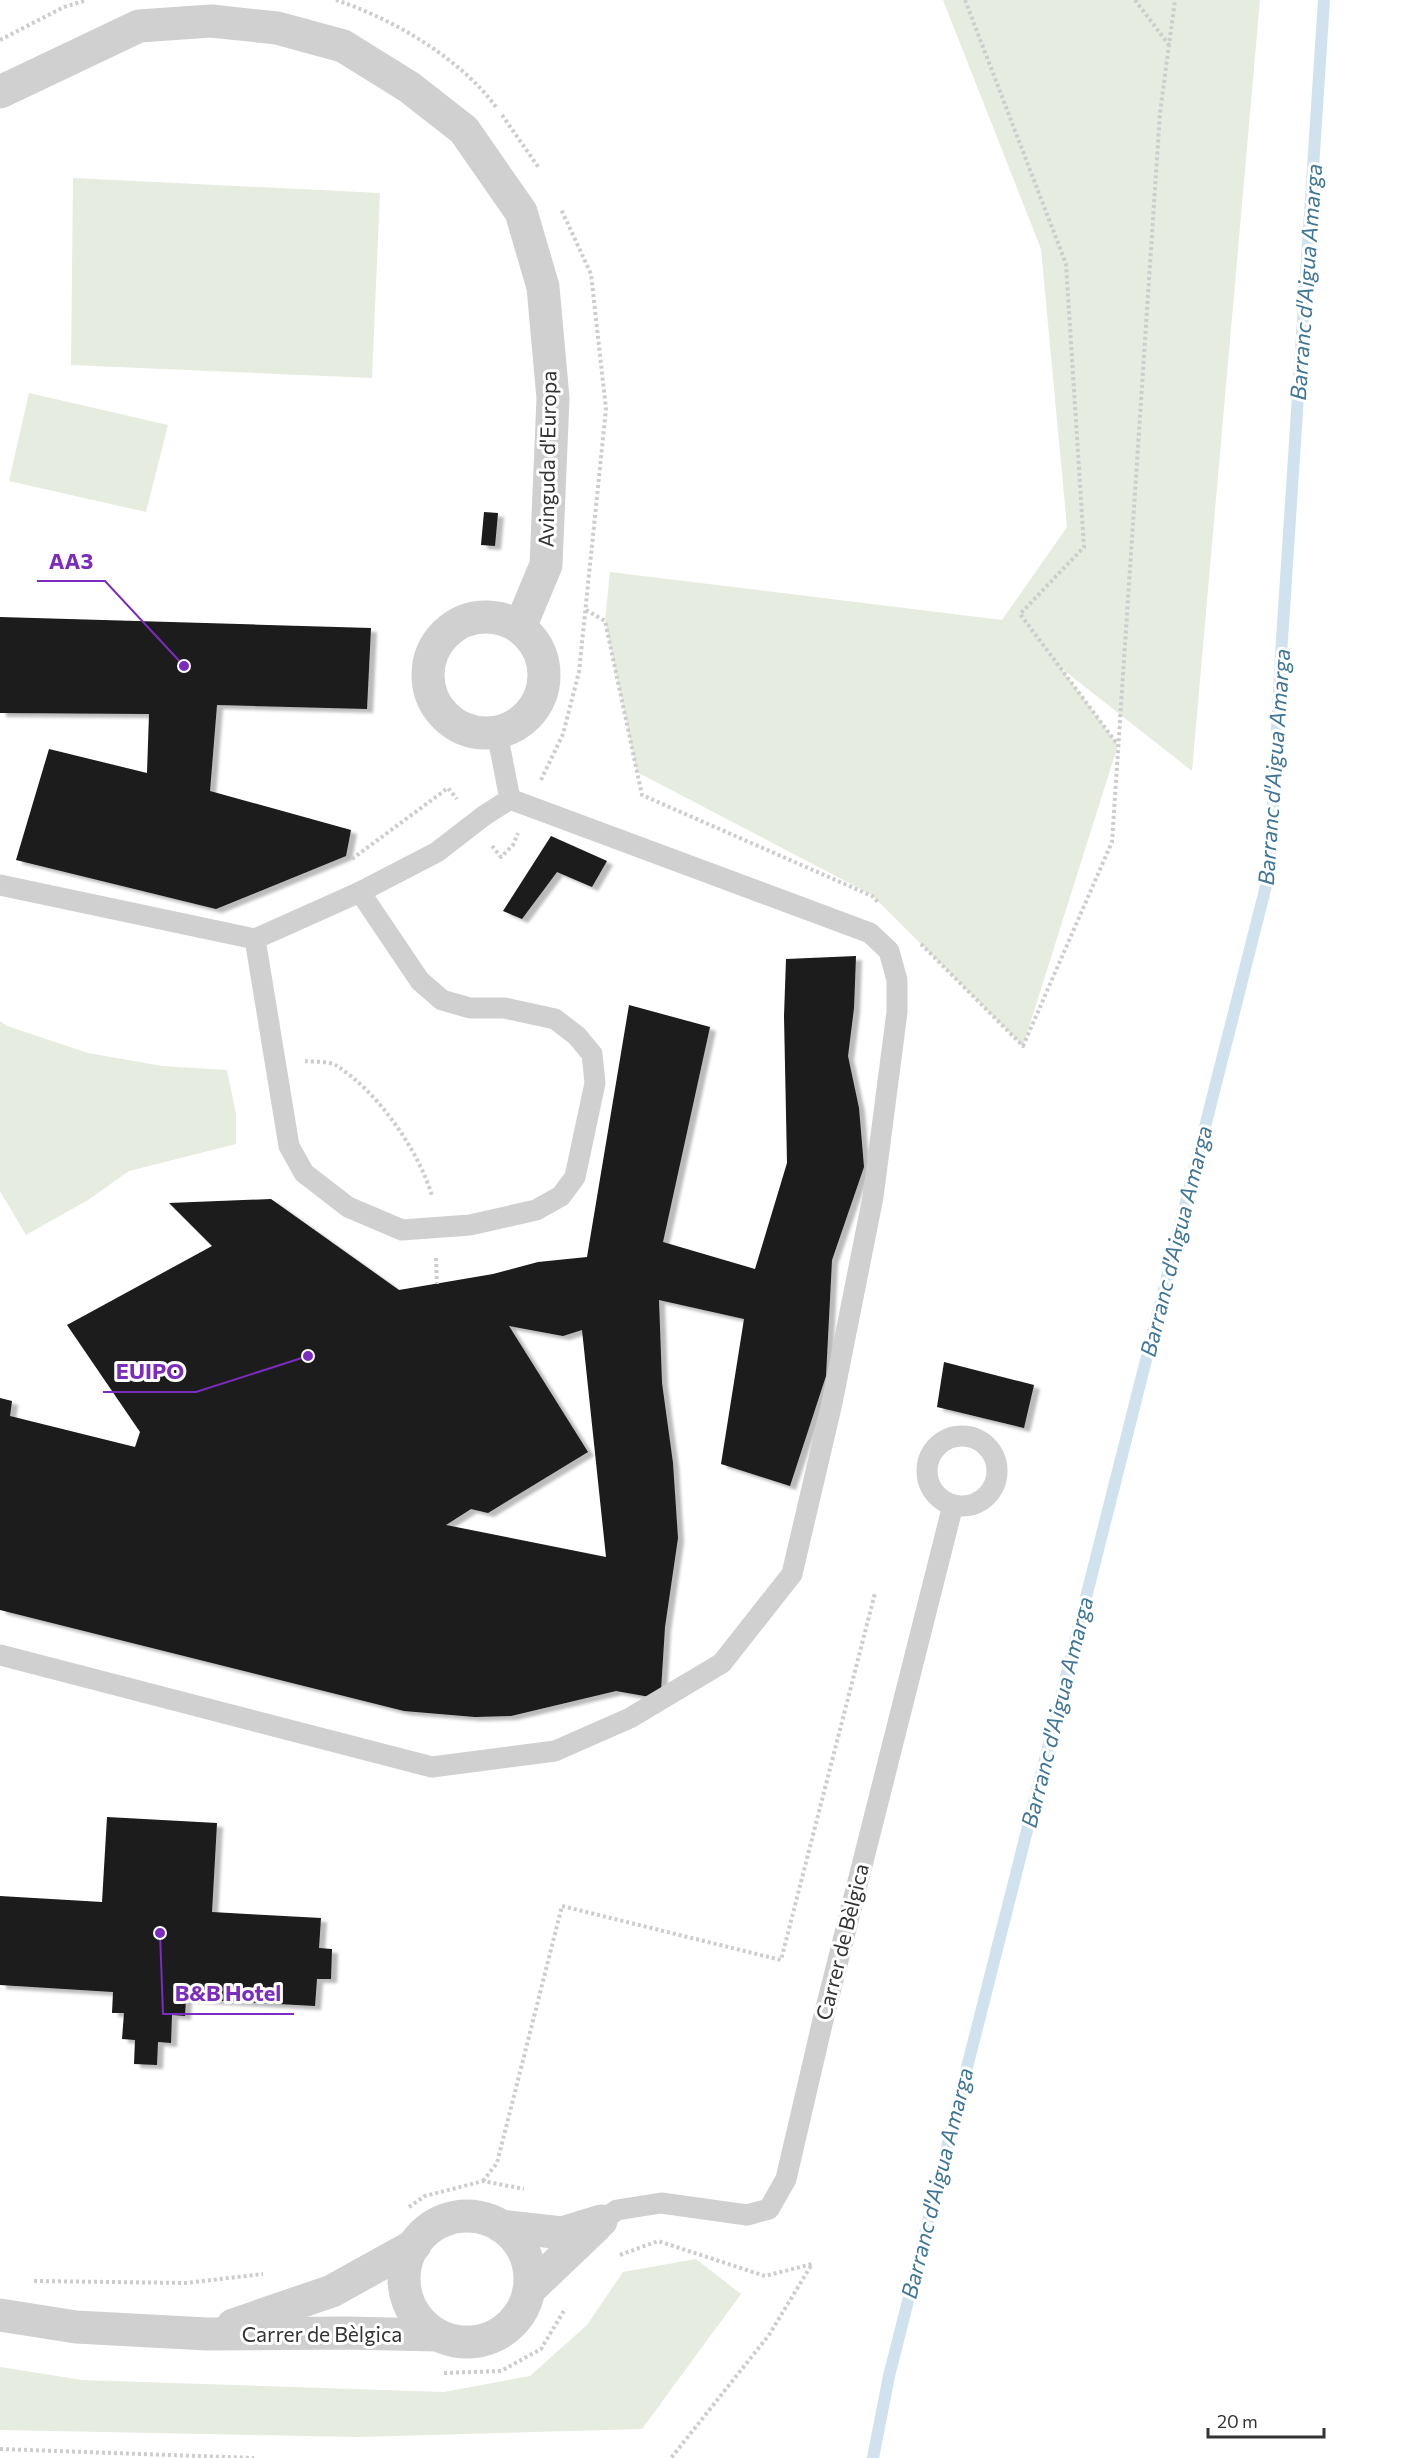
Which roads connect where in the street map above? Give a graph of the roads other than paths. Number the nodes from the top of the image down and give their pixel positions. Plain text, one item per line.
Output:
1 (0, 92) edge
2 (520, 627) junction
3 (497, 733) junction
4 (520, 803) junction
5 (0, 885) edge
6 (360, 892) junction
7 (255, 939) junction
8 (954, 1505) dead end
9 (0, 1654) edge
10 (602, 2221) junction
11 (501, 2226) junction
12 (415, 2245) junction
13 (530, 2289) junction
14 (0, 2315) edge
15 (207, 2334) junction
16 (437, 2335) junction

1 - 2 street, Avinguda d'Europa
2 - 3 street
2 - 3 street
3 - 4 lane
4 - 6 lane
4 - 9 lane
5 - 7 lane
6 - 7 lane
6 - 7 lane
8 - 10 lane, Carrer de Bèlgica
10 - 11 street, Carrer de Bèlgica
10 - 13 street, Carrer de Bèlgica
11 - 12 street
11 - 13 street
12 - 15 street, Carrer de Bèlgica
12 - 16 street
13 - 16 street
14 - 15 street, Carrer de Bèlgica
15 - 16 street, Carrer de Bèlgica

